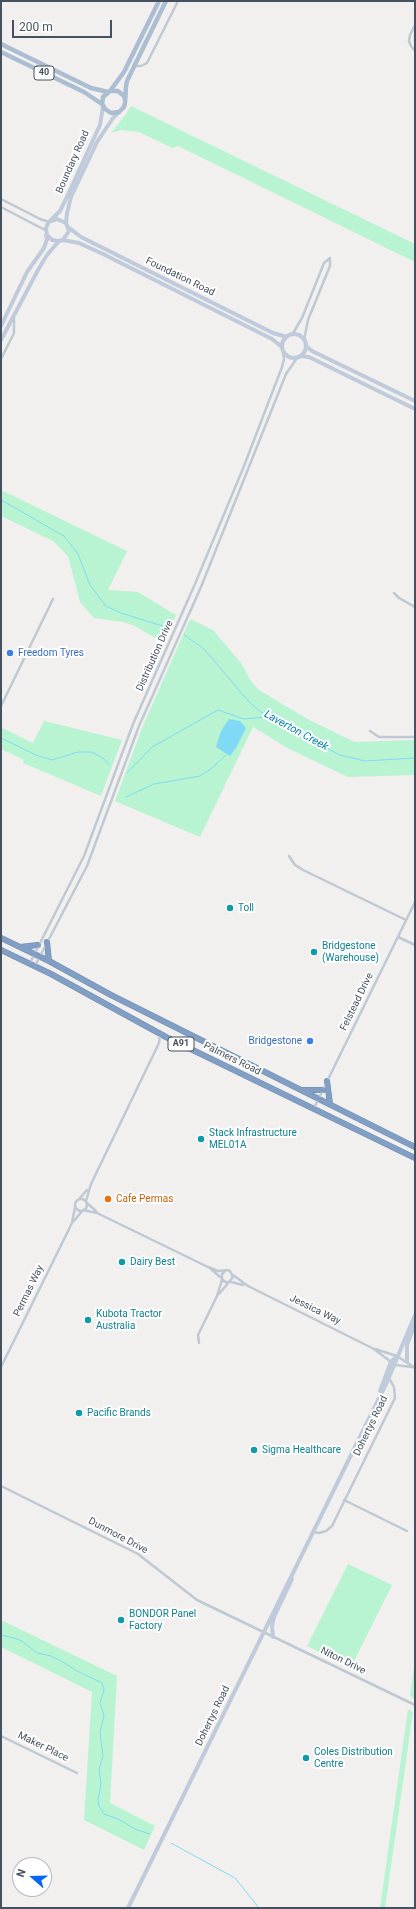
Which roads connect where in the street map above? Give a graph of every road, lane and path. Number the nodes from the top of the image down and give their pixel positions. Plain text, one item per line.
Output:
1 (159, 1) edge
2 (166, 1) edge
3 (178, 1) edge
4 (415, 25) edge
5 (415, 35) edge
6 (409, 41) junction
7 (415, 41) edge
8 (1, 44) edge
9 (415, 51) edge
10 (1, 52) edge
11 (134, 66) junction
12 (109, 91) junction
13 (125, 99) junction
14 (102, 105) junction
15 (119, 112) junction
16 (1, 199) edge
17 (1, 207) edge
18 (50, 221) junction
19 (67, 225) junction
20 (46, 231) junction
21 (61, 241) junction
22 (105, 249) junction
23 (103, 254) junction
24 (13, 315) junction
25 (1, 326) edge
26 (289, 336) junction
27 (1, 340) edge
28 (304, 340) junction
29 (306, 346) junction
30 (283, 349) junction
31 (299, 357) junction
32 (1, 360) edge
33 (364, 377) junction
34 (361, 383) junction
35 (408, 398) junction
36 (415, 401) edge
37 (405, 404) junction
38 (415, 409) edge
39 (244, 466) junction
40 (250, 468) junction
41 (202, 568) junction
42 (207, 571) junction
43 (394, 593) dead end
44 (53, 600) dead end
45 (187, 604) junction
46 (193, 605) junction
47 (415, 607) edge
48 (143, 702) junction
49 (148, 704) junction
50 (1, 706) edge
51 (370, 731) dead end
52 (129, 734) junction
53 (135, 736) junction
54 (415, 737) edge
55 (103, 802) junction
56 (110, 804) junction
57 (289, 856) dead end
58 (77, 870) junction
59 (83, 873) junction
60 (70, 886) junction
61 (76, 889) junction
62 (63, 897) junction
63 (70, 900) junction
64 (415, 902) edge
65 (406, 920) junction
66 (398, 937) junction
67 (1, 938) edge
68 (47, 942) junction
69 (38, 945) junction
70 (415, 945) edge
71 (20, 947) junction
72 (1, 950) edge
73 (34, 954) junction
74 (40, 956) junction
75 (49, 961) junction
76 (32, 965) junction
77 (160, 1034) junction
78 (166, 1037) junction
79 (159, 1043) junction
80 (327, 1081) junction
81 (300, 1090) junction
82 (323, 1090) junction
83 (318, 1099) junction
84 (330, 1104) junction
85 (313, 1109) junction
86 (415, 1147) edge
87 (415, 1158) edge
88 (91, 1184) junction
89 (78, 1199) junction
90 (86, 1202) junction
91 (75, 1206) junction
92 (83, 1211) junction
93 (98, 1213) junction
94 (72, 1223) junction
95 (208, 1267) junction
96 (225, 1270) junction
97 (233, 1275) junction
98 (222, 1279) junction
99 (230, 1282) junction
100 (248, 1286) junction
101 (217, 1296) junction
102 (415, 1316) edge
103 (415, 1324) edge
104 (409, 1332) junction
105 (199, 1343) dead end
106 (374, 1349) junction
107 (397, 1356) junction
108 (407, 1362) junction
109 (393, 1363) junction
110 (1, 1367) edge
111 (414, 1367) edge
112 (389, 1378) junction
113 (377, 1401) junction
114 (1, 1486) edge
115 (344, 1500) junction
116 (407, 1531) dead end
117 (313, 1532) junction
118 (294, 1571) junction
119 (263, 1632) junction
120 (273, 1636) junction
121 (415, 1706) edge
122 (1, 1736) edge
123 (77, 1773) dead end
124 (128, 1908) edge

1 - 12 main road
2 - 11 main road
3 - 11 street
4 - 6 street
5 - 7 street
6 - 7 street
6 - 9 street
8 - 12 main road, 40
10 - 14 main road, 40
11 - 13 main road
12 - 13 main road, 40
12 - 14 main road
13 - 15 main road
14 - 15 main road, 40
14 - 18 main road, Boundary Road
15 - 19 main road, Boundary Road
16 - 18 street
17 - 20 street
18 - 19 main road
18 - 20 main road
19 - 21 main road
19 - 22 main road, Foundation Road
20 - 21 main road
20 - 25 main road
21 - 23 main road, Foundation Road
21 - 24 main road
22 - 23 main road
22 - 26 main road, Foundation Road
23 - 30 main road, Foundation Road
24 - 27 main road
24 - 32 street
26 - 28 main road
26 - 28 street
26 - 30 main road
28 - 29 main road
29 - 31 main road
29 - 33 main road
30 - 31 main road
30 - 39 street, Distribution Drive
31 - 34 main road
31 - 40 street, Distribution Drive
33 - 34 main road
33 - 35 main road
34 - 37 main road
35 - 36 main road
35 - 37 main road
37 - 38 main road
39 - 40 street
39 - 41 street, Distribution Drive
40 - 42 street, Distribution Drive
41 - 42 street
41 - 45 street, Distribution Drive
42 - 46 street, Distribution Drive
43 - 47 street
44 - 50 street
45 - 46 street
45 - 48 street, Distribution Drive
46 - 49 street, Distribution Drive
48 - 49 street
48 - 52 street, Distribution Drive
49 - 53 street, Distribution Drive
51 - 54 street
52 - 53 street
52 - 55 street, Distribution Drive
53 - 56 street, Distribution Drive
55 - 56 street
55 - 58 street, Distribution Drive
56 - 59 street, Distribution Drive
57 - 65 street
58 - 59 street
58 - 60 street, Distribution Drive
59 - 61 street, Distribution Drive
60 - 61 street
60 - 62 street, Distribution Drive
61 - 63 street, Distribution Drive
62 - 63 street
62 - 69 street, Distribution Drive
63 - 68 street, Distribution Drive
64 - 65 street, Felstead Drive
65 - 66 street, Felstead Drive
66 - 70 street
66 - 80 street, Felstead Drive
67 - 71 highway, Palmers Road / A91
68 - 74 street, Distribution Drive
68 - 75 highway
69 - 71 highway
69 - 73 street, Distribution Drive
71 - 73 highway, Palmers Road / A91
72 - 76 highway, Palmers Road / A91
73 - 74 highway, Palmers Road / A91
73 - 76 street, Distribution Drive
74 - 75 highway, Palmers Road / A91
74 - 76 street, Distribution Drive
75 - 81 highway, Palmers Road / A91
76 - 77 highway, Palmers Road / A91
77 - 78 highway, Palmers Road / A91
77 - 79 street
78 - 79 street
78 - 85 highway, Palmers Road / A91
79 - 88 street
80 - 82 street, Felstead Drive
80 - 84 highway
81 - 82 highway
81 - 83 highway, Palmers Road / A91
82 - 83 street, Felstead Drive
83 - 84 highway, Palmers Road / A91
83 - 85 street, Felstead Drive
84 - 86 highway, Palmers Road / A91
85 - 87 highway, Palmers Road / A91
88 - 89 street
88 - 90 street
89 - 90 street
89 - 91 street
90 - 92 street
90 - 93 street
91 - 92 street
91 - 94 street, Permas Way
92 - 93 street
92 - 94 street, Permas Way
93 - 95 street
94 - 110 street, Permas Way
95 - 96 street
95 - 98 street
96 - 97 street
96 - 98 street
97 - 99 street
97 - 100 street, Jessica Way
98 - 99 street
98 - 101 street
99 - 100 street, Jessica Way
99 - 101 street
100 - 106 street, Jessica Way
101 - 105 street
102 - 104 main road, Dohertys Road
103 - 104 main road, Dohertys Road
103 - 108 main road
104 - 107 main road, Dohertys Road
106 - 107 street, Jessica Way
106 - 109 street, Jessica Way
107 - 108 street, Jessica Way
107 - 109 main road, Dohertys Road
108 - 111 street, Jessica Way
109 - 111 street
109 - 112 main road, Dohertys Road
109 - 113 main road, Dohertys Road
112 - 113 main road, Dohertys Road
112 - 115 street, Dohertys Road
113 - 117 main road, Dohertys Road
114 - 119 street, Dunmore Drive
115 - 116 street
115 - 117 street, Dohertys Road
117 - 118 main road, Dohertys Road
118 - 119 main road, Dohertys Road
118 - 120 main road
119 - 120 street, Niton Drive
119 - 124 main road, Dohertys Road
120 - 121 street, Niton Drive
122 - 123 street, Maker Place

